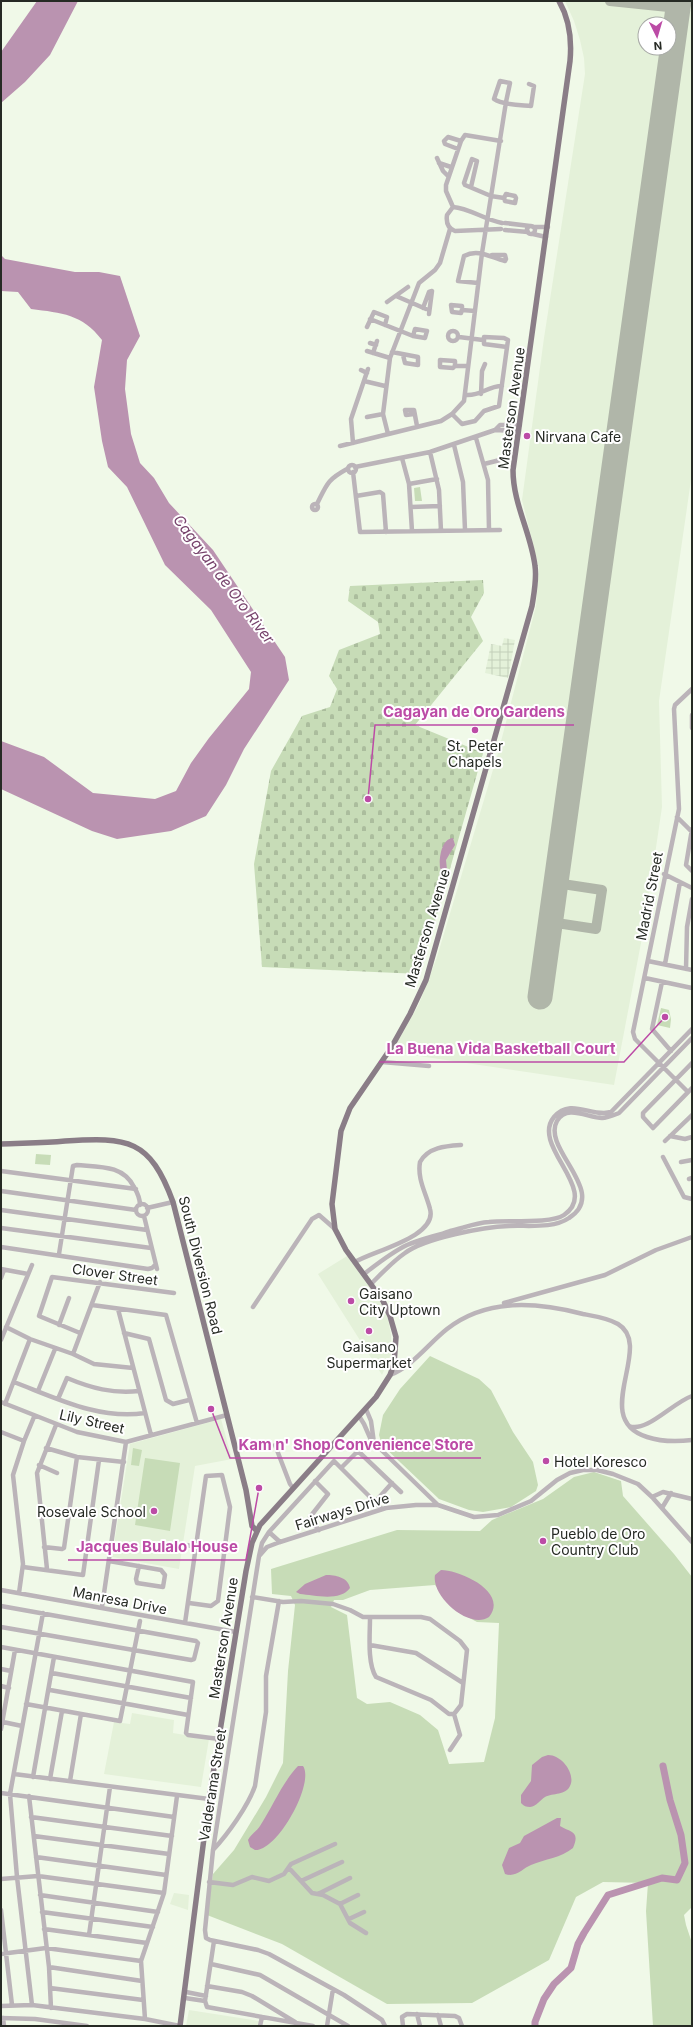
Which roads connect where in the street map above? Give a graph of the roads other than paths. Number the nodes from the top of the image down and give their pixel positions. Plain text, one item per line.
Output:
1 (559, 1) edge
2 (529, 84) dead end
3 (506, 102) junction
4 (501, 140) junction
5 (461, 141) junction
6 (458, 149) junction
7 (437, 158) dead end
8 (439, 163) junction
9 (451, 167) junction
10 (448, 176) junction
11 (471, 187) junction
12 (491, 196) junction
13 (504, 198) dead end
14 (453, 207) junction
15 (487, 220) junction
16 (503, 226) junction
17 (531, 227) junction
18 (548, 227) junction
19 (450, 228) junction
20 (486, 229) junction
21 (530, 233) junction
22 (546, 237) junction
23 (482, 253) junction
24 (492, 255) dead end
25 (478, 282) junction
26 (408, 287) dead end
27 (396, 296) junction
28 (387, 302) dead end
29 (411, 303) junction
30 (423, 308) junction
31 (462, 310) dead end
32 (475, 311) junction
33 (370, 319) junction
34 (385, 325) junction
35 (367, 327) dead end
36 (400, 331) junction
37 (413, 336) dead end
38 (459, 337) dead end
39 (471, 339) junction
40 (484, 340) junction
41 (370, 342) dead end
42 (507, 347) junction
43 (367, 351) dead end
44 (373, 352) junction
45 (392, 352) junction
46 (403, 356) dead end
47 (390, 358) junction
48 (485, 364) dead end
49 (455, 366) dead end
50 (468, 366) junction
51 (362, 370) dead end
52 (364, 381) junction
53 (385, 386) junction
54 (502, 386) junction
55 (481, 394) junction
56 (466, 395) junction
57 (383, 414) junction
58 (414, 414) dead end
59 (452, 414) junction
60 (367, 417) dead end
61 (507, 425) junction
62 (417, 426) junction
63 (519, 428) junction
64 (495, 430) junction
65 (507, 431) junction
66 (388, 434) junction
67 (476, 438) junction
68 (353, 443) junction
69 (454, 445) junction
70 (340, 446) dead end
71 (430, 452) junction
72 (402, 458) junction
73 (500, 460) dead end
74 (484, 464) junction
75 (354, 470) junction
76 (437, 479) junction
77 (409, 484) junction
78 (356, 496) junction
79 (317, 504) dead end
80 (440, 506) junction
81 (411, 507) junction
82 (465, 530) junction
83 (489, 530) junction
84 (500, 530) dead end
85 (412, 531) junction
86 (441, 531) junction
87 (386, 532) junction
88 (692, 689) edge
89 (692, 715) edge
90 (692, 728) edge
91 (677, 817) junction
92 (692, 830) edge
93 (692, 871) edge
94 (664, 874) junction
95 (680, 882) junction
96 (692, 888) edge
97 (692, 899) edge
98 (648, 961) junction
99 (665, 964) junction
100 (686, 969) junction
101 (692, 970) edge
102 (645, 978) junction
103 (662, 982) junction
104 (692, 988) edge
105 (692, 1029) edge
106 (692, 1038) edge
107 (671, 1051) junction
108 (382, 1062) junction
109 (659, 1062) junction
110 (692, 1063) edge
111 (428, 1066) dead end
112 (663, 1067) junction
113 (676, 1080) junction
114 (692, 1088) edge
115 (688, 1092) junction
116 (629, 1095) junction
117 (633, 1099) junction
118 (692, 1115) edge
119 (670, 1136) junction
120 (692, 1137) edge
121 (665, 1141) dead end
122 (1, 1144) edge
123 (461, 1146) dead end
124 (663, 1157) dead end
125 (692, 1160) edge
126 (681, 1162) dead end
127 (1, 1171) edge
128 (70, 1181) junction
129 (136, 1189) junction
130 (1, 1191) edge
131 (692, 1199) edge
132 (66, 1200) junction
133 (174, 1202) junction
134 (140, 1205) junction
135 (148, 1208) junction
136 (1, 1210) edge
137 (136, 1210) junction
138 (144, 1216) junction
139 (63, 1218) junction
140 (1, 1228) edge
141 (335, 1229) junction
142 (146, 1230) junction
143 (61, 1236) junction
144 (692, 1237) edge
145 (1, 1246) edge
146 (151, 1248) junction
147 (401, 1248) junction
148 (404, 1253) junction
149 (59, 1254) junction
150 (382, 1261) junction
151 (355, 1262) junction
152 (32, 1264) dead end
153 (387, 1268) junction
154 (3, 1269) edge
155 (28, 1274) junction
156 (364, 1274) junction
157 (1, 1278) edge
158 (100, 1282) junction
159 (371, 1284) junction
160 (174, 1293) dead end
161 (69, 1298) dead end
162 (92, 1305) junction
163 (499, 1305) junction
164 (253, 1307) dead end
165 (118, 1308) junction
166 (59, 1325) junction
167 (6, 1327) junction
168 (80, 1333) junction
169 (124, 1333) junction
170 (30, 1339) junction
171 (1, 1340) edge
172 (55, 1349) junction
173 (73, 1354) junction
174 (133, 1368) junction
175 (390, 1375) junction
176 (14, 1382) junction
177 (38, 1391) junction
178 (139, 1391) junction
179 (692, 1396) edge
180 (58, 1399) junction
181 (189, 1400) junction
182 (3, 1403) edge
183 (366, 1409) junction
184 (145, 1413) junction
185 (227, 1415) junction
186 (359, 1416) junction
187 (34, 1417) junction
188 (197, 1423) junction
189 (626, 1424) junction
190 (56, 1425) junction
191 (1, 1432) edge
192 (151, 1435) junction
193 (692, 1440) edge
194 (24, 1441) junction
195 (126, 1442) junction
196 (374, 1443) junction
197 (275, 1445) dead end
198 (46, 1448) junction
199 (77, 1457) junction
200 (99, 1460) junction
201 (124, 1462) junction
202 (39, 1465) junction
203 (341, 1468) junction
204 (57, 1473) dead end
205 (315, 1481) junction
206 (392, 1483) junction
207 (293, 1488) junction
208 (401, 1492) dead end
209 (671, 1493) junction
210 (652, 1497) junction
211 (692, 1499) edge
212 (375, 1502) junction
213 (438, 1505) junction
214 (662, 1508) junction
215 (382, 1509) junction
216 (256, 1530) junction
217 (319, 1530) junction
218 (269, 1532) junction
219 (280, 1542) junction
220 (692, 1542) edge
221 (186, 1545) dead end
222 (44, 1547) junction
223 (197, 1547) junction
224 (259, 1556) junction
225 (109, 1560) junction
226 (139, 1566) junction
227 (23, 1567) junction
228 (47, 1569) junction
229 (1, 1590) edge
230 (19, 1593) junction
231 (252, 1597) junction
232 (279, 1601) junction
233 (189, 1603) junction
234 (1, 1606) edge
235 (102, 1607) junction
236 (43, 1613) junction
237 (370, 1618) junction
238 (140, 1621) dead end
239 (185, 1623) junction
240 (1, 1627) edge
241 (138, 1630) junction
242 (236, 1632) junction
243 (39, 1634) junction
244 (370, 1645) junction
245 (1, 1647) edge
246 (15, 1650) junction
247 (134, 1651) junction
248 (36, 1653) junction
249 (54, 1657) junction
250 (1, 1669) edge
251 (130, 1670) junction
252 (11, 1671) junction
253 (52, 1673) junction
254 (463, 1683) junction
255 (1, 1686) edge
256 (128, 1687) junction
257 (9, 1688) junction
258 (50, 1690) junction
259 (191, 1698) junction
260 (125, 1703) junction
261 (26, 1704) junction
262 (3, 1705) edge
263 (46, 1708) junction
264 (62, 1710) junction
265 (81, 1714) junction
266 (454, 1714) junction
267 (188, 1715) junction
268 (2, 1723) edge
269 (22, 1726) junction
270 (1, 1729) edge
271 (219, 1739) junction
272 (450, 1750) dead end
273 (14, 1774) junction
274 (33, 1777) junction
275 (50, 1779) junction
276 (70, 1780) junction
277 (110, 1787) junction
278 (1, 1793) edge
279 (10, 1794) junction
280 (29, 1796) junction
281 (177, 1796) junction
282 (209, 1799) junction
283 (107, 1808) junction
284 (31, 1817) junction
285 (174, 1817) junction
286 (104, 1827) junction
287 (34, 1836) junction
288 (172, 1836) junction
289 (335, 1844) dead end
290 (101, 1846) junction
291 (213, 1850) junction
292 (169, 1854) junction
293 (36, 1857) junction
294 (342, 1862) dead end
295 (99, 1864) junction
296 (289, 1868) junction
297 (166, 1875) junction
298 (38, 1876) junction
299 (17, 1877) junction
300 (350, 1878) dead end
301 (1, 1879) edge
302 (301, 1881) junction
303 (209, 1882) junction
304 (96, 1884) junction
305 (164, 1893) junction
306 (318, 1894) junction
307 (40, 1895) junction
308 (358, 1895) dead end
309 (94, 1903) junction
310 (340, 1904) junction
311 (1, 1910) edge
312 (42, 1912) junction
313 (158, 1912) junction
314 (364, 1912) dead end
315 (92, 1919) junction
316 (349, 1919) junction
317 (153, 1927) junction
318 (44, 1928) junction
319 (366, 1933) dead end
320 (89, 1935) junction
321 (214, 1941) junction
322 (147, 1944) junction
323 (46, 1948) junction
324 (26, 1951) junction
325 (3, 1954) edge
326 (141, 1961) junction
327 (211, 1964) junction
328 (49, 1968) junction
329 (142, 1981) junction
330 (208, 1986) junction
331 (50, 1988) junction
332 (333, 1990) junction
333 (185, 1995) junction
334 (205, 1999) junction
335 (144, 2000) junction
336 (12, 2005) junction
337 (32, 2005) junction
338 (1, 2006) edge
339 (51, 2008) junction
340 (278, 2011) junction
341 (329, 2014) junction
342 (417, 2014) junction
343 (438, 2015) junction
344 (2, 2018) edge
345 (262, 2018) junction
346 (145, 2019) junction
347 (275, 2020) junction
348 (297, 2023) junction
349 (4, 2026) edge
350 (87, 2026) edge
351 (180, 2026) edge
352 (260, 2026) edge
353 (313, 2026) edge
354 (327, 2026) edge
355 (348, 2026) edge
356 (385, 2026) edge
357 (403, 2026) edge
358 (420, 2026) edge
359 (441, 2026) edge
360 (462, 2026) edge

1 - 18 main road, Masterson Avenue
2 - 3 street
3 - 3 street
3 - 4 street
4 - 5 street
4 - 12 street
5 - 6 street
5 - 6 street
6 - 9 street
7 - 8 street
8 - 9 street
8 - 10 street
9 - 10 street
10 - 14 street
11 - 11 street
11 - 12 street
12 - 13 street
12 - 15 street
14 - 15 street
14 - 19 street
15 - 16 street
15 - 20 street
16 - 17 street
16 - 20 street
16 - 21 street
17 - 18 street
17 - 21 street
18 - 22 main road, Masterson Avenue
19 - 20 street
19 - 29 street
20 - 23 street
21 - 22 street
22 - 63 main road, Masterson Avenue
23 - 24 street
23 - 25 street
23 - 25 street
25 - 32 street
26 - 27 street
27 - 28 street
27 - 29 street
29 - 30 street
29 - 36 street
30 - 30 street
31 - 32 street
32 - 39 street
33 - 34 street
33 - 34 street
33 - 35 street
34 - 36 street
36 - 37 street
36 - 45 street
38 - 39 street
39 - 40 street
39 - 50 street
40 - 42 street
40 - 42 street
41 - 44 street
42 - 54 street
43 - 44 street
44 - 47 street
45 - 46 street
45 - 47 street
47 - 53 street
48 - 55 street
49 - 50 street
50 - 56 street
51 - 52 street
52 - 53 street
52 - 68 street
53 - 57 street
54 - 55 street
54 - 59 street
55 - 56 street
56 - 59 street
57 - 60 street
57 - 66 street
58 - 62 street
59 - 62 street
61 - 63 street
61 - 64 street
61 - 65 street
62 - 66 street
63 - 65 street
63 - 108 main road, Masterson Avenue
64 - 65 street
64 - 67 street
66 - 68 street
67 - 69 street
67 - 74 street
68 - 70 street
69 - 71 street
69 - 82 street
71 - 72 street
71 - 76 street
72 - 75 street
72 - 77 street
73 - 74 street
74 - 83 street
75 - 78 street
75 - 79 street
76 - 77 street
76 - 80 street
77 - 81 street
78 - 87 street
78 - 87 street
80 - 81 street
80 - 86 street
81 - 85 street
82 - 83 street
82 - 86 street
83 - 84 street
85 - 86 street
85 - 87 street
88 - 91 street, Madrid Street
89 - 90 street
91 - 92 street
91 - 94 street, Madrid Street
92 - 93 street
94 - 95 street
94 - 98 street, Madrid Street
95 - 96 street
95 - 99 street
97 - 100 street
98 - 99 street
98 - 102 street, Madrid Street
99 - 100 street
100 - 101 street
102 - 103 street
102 - 109 street, Madrid Street
103 - 104 street
103 - 107 street
105 - 107 street
106 - 112 street
107 - 109 street
108 - 111 street
108 - 141 main road, Masterson Avenue
109 - 112 street, Madrid Street
109 - 116 street
110 - 113 street
112 - 113 street, Madrid Street
112 - 117 street
113 - 115 street, Madrid Street
113 - 115 street
114 - 115 street
116 - 117 street
116 - 147 street
117 - 148 street
118 - 119 street
119 - 120 street
119 - 121 street
122 - 133 main road, South Diversion Road
123 - 151 street
124 - 131 street
125 - 126 street
127 - 128 street
128 - 129 street
128 - 129 street
128 - 132 street
129 - 134 street
130 - 132 street
132 - 137 street
132 - 139 street
133 - 135 street
133 - 185 main road, South Diversion Road
134 - 135 street
134 - 137 street
135 - 138 street
136 - 139 street
137 - 138 street
138 - 142 street
139 - 142 street
139 - 143 street
140 - 143 street
141 - 151 main road, Masterson Avenue
141 - 164 street
142 - 146 street
143 - 146 street
143 - 149 street
144 - 163 street
145 - 149 street
146 - 149 street
147 - 148 street
147 - 150 street
148 - 153 street
150 - 153 street
150 - 156 street
151 - 156 main road, Masterson Avenue
152 - 155 street
153 - 159 street
154 - 155 street
154 - 157 street
155 - 167 street
156 - 159 main road, Masterson Avenue
158 - 160 street, Clover Street
158 - 162 street
158 - 166 street, Clover Street
159 - 175 main road, Masterson Avenue
161 - 166 street
162 - 165 street
162 - 168 street
163 - 175 street
163 - 189 street
165 - 169 street
165 - 181 street
166 - 168 street
167 - 170 street
167 - 171 street
168 - 173 street
169 - 174 street
169 - 181 street
170 - 172 street
170 - 176 street
172 - 173 street
172 - 177 street
173 - 174 street
174 - 178 street
175 - 183 main road, Masterson Avenue
176 - 177 street
176 - 182 street
177 - 180 street
178 - 180 street
178 - 184 street
179 - 189 street
180 - 184 street
181 - 188 street
182 - 187 street, Lily Street
183 - 186 main road, Masterson Avenue
183 - 196 street
184 - 192 street
185 - 188 street, Lily Street
185 - 216 main road, South Diversion Road
186 - 196 street
186 - 207 main road, Masterson Avenue
187 - 190 street, Lily Street
187 - 194 street
188 - 192 street, Lily Street
189 - 193 street
190 - 195 street, Lily Street
190 - 198 street
191 - 194 street
192 - 195 street, Lily Street
194 - 227 street
195 - 201 street
196 - 213 street
197 - 207 street
198 - 199 street
198 - 202 street
199 - 200 street
199 - 222 street
200 - 201 street
200 - 228 street
201 - 225 street
202 - 204 street
202 - 222 street
203 - 205 street, Valderama Street
203 - 206 street
203 - 212 street
205 - 217 street
205 - 218 street, Valderama Street
206 - 208 street
206 - 212 street
207 - 216 main road, Masterson Avenue
209 - 210 street
209 - 211 street
209 - 214 street
210 - 213 street
210 - 214 street
212 - 215 street
213 - 215 street, Fairways Drive
214 - 220 street
215 - 217 street, Fairways Drive
216 - 242 main road, Masterson Avenue
217 - 219 street, Fairways Drive
218 - 219 street
218 - 224 street, Valderama Street
219 - 224 street, Fairways Drive
221 - 223 street
222 - 228 street
223 - 233 street
223 - 233 street
224 - 231 street, Valderama Street
225 - 226 street
225 - 235 street
226 - 226 street
227 - 228 street
227 - 230 street
229 - 230 street, Manresa Drive
230 - 235 street, Manresa Drive
231 - 232 street
231 - 291 street, Valderama Street
232 - 237 street
232 - 291 street
233 - 239 street
234 - 236 street
235 - 239 street, Manresa Drive
236 - 241 street
236 - 243 street
237 - 244 street
237 - 254 street
238 - 241 street
239 - 242 street, Manresa Drive
240 - 243 street
241 - 247 street
241 - 247 street
242 - 271 main road, Masterson Avenue
243 - 247 street
243 - 248 street
244 - 254 street
244 - 266 street
245 - 246 street
246 - 248 street
246 - 252 street
247 - 251 street
248 - 249 street
248 - 261 street
249 - 251 street
249 - 253 street
250 - 252 street
251 - 256 street
251 - 259 street
252 - 257 street
253 - 256 street
253 - 258 street
254 - 266 street
255 - 257 street
256 - 259 street
256 - 260 street
257 - 262 street
258 - 260 street
258 - 263 street
259 - 267 street
260 - 265 street
260 - 267 street
261 - 263 street
261 - 269 street
262 - 268 street
263 - 264 street
263 - 274 street
264 - 265 street
264 - 275 street
265 - 276 street
266 - 272 street
267 - 271 street
268 - 269 street
268 - 270 street
269 - 273 street
271 - 282 main road, Masterson Avenue
273 - 274 street
273 - 279 street
274 - 275 street
275 - 276 street
276 - 277 street
277 - 281 street
277 - 283 street
278 - 279 street
279 - 280 street
279 - 299 street
280 - 283 street
280 - 284 street
281 - 282 street
281 - 285 street
282 - 333 main road, Masterson Avenue
283 - 285 street
283 - 286 street
284 - 286 street
284 - 287 street
285 - 288 street
286 - 288 street
286 - 290 street
287 - 290 street
287 - 293 street
288 - 292 street
289 - 296 street
290 - 292 street
290 - 295 street
291 - 303 street, Valderama Street
292 - 297 street
293 - 295 street
293 - 298 street
294 - 302 street
295 - 297 street
295 - 304 street
296 - 302 street
296 - 303 street
297 - 305 street
298 - 299 street
298 - 304 street
298 - 307 street
299 - 301 street
299 - 324 street
300 - 306 street
302 - 306 street
303 - 321 street, Valderama Street
304 - 305 street
304 - 309 street
305 - 313 street
306 - 310 street
307 - 309 street
307 - 312 street
308 - 310 street
309 - 313 street
309 - 315 street
310 - 316 street
311 - 325 street
312 - 315 street
312 - 318 street
313 - 317 street
314 - 316 street
315 - 317 street
315 - 320 street
316 - 319 street
317 - 322 street
318 - 320 street
318 - 323 street
320 - 322 street
321 - 327 street
321 - 332 street
322 - 326 street
323 - 324 street
323 - 326 street
323 - 328 street
324 - 325 street
324 - 337 street
325 - 336 street
326 - 329 street
327 - 330 street
327 - 341 street
328 - 329 street
328 - 331 street
329 - 335 street
330 - 334 street
330 - 340 street
331 - 335 street
331 - 339 street
332 - 341 street
332 - 356 street
333 - 334 street
333 - 351 main road, Masterson Avenue
334 - 345 street
335 - 346 street
336 - 337 street
336 - 338 street
337 - 339 street
339 - 346 street
340 - 347 street
340 - 348 street
341 - 354 street
341 - 355 street
342 - 343 street
342 - 357 street
342 - 358 street
343 - 359 street
343 - 360 street
344 - 349 street
344 - 350 street
345 - 347 street
345 - 352 street
346 - 351 street
347 - 348 street
348 - 353 street

